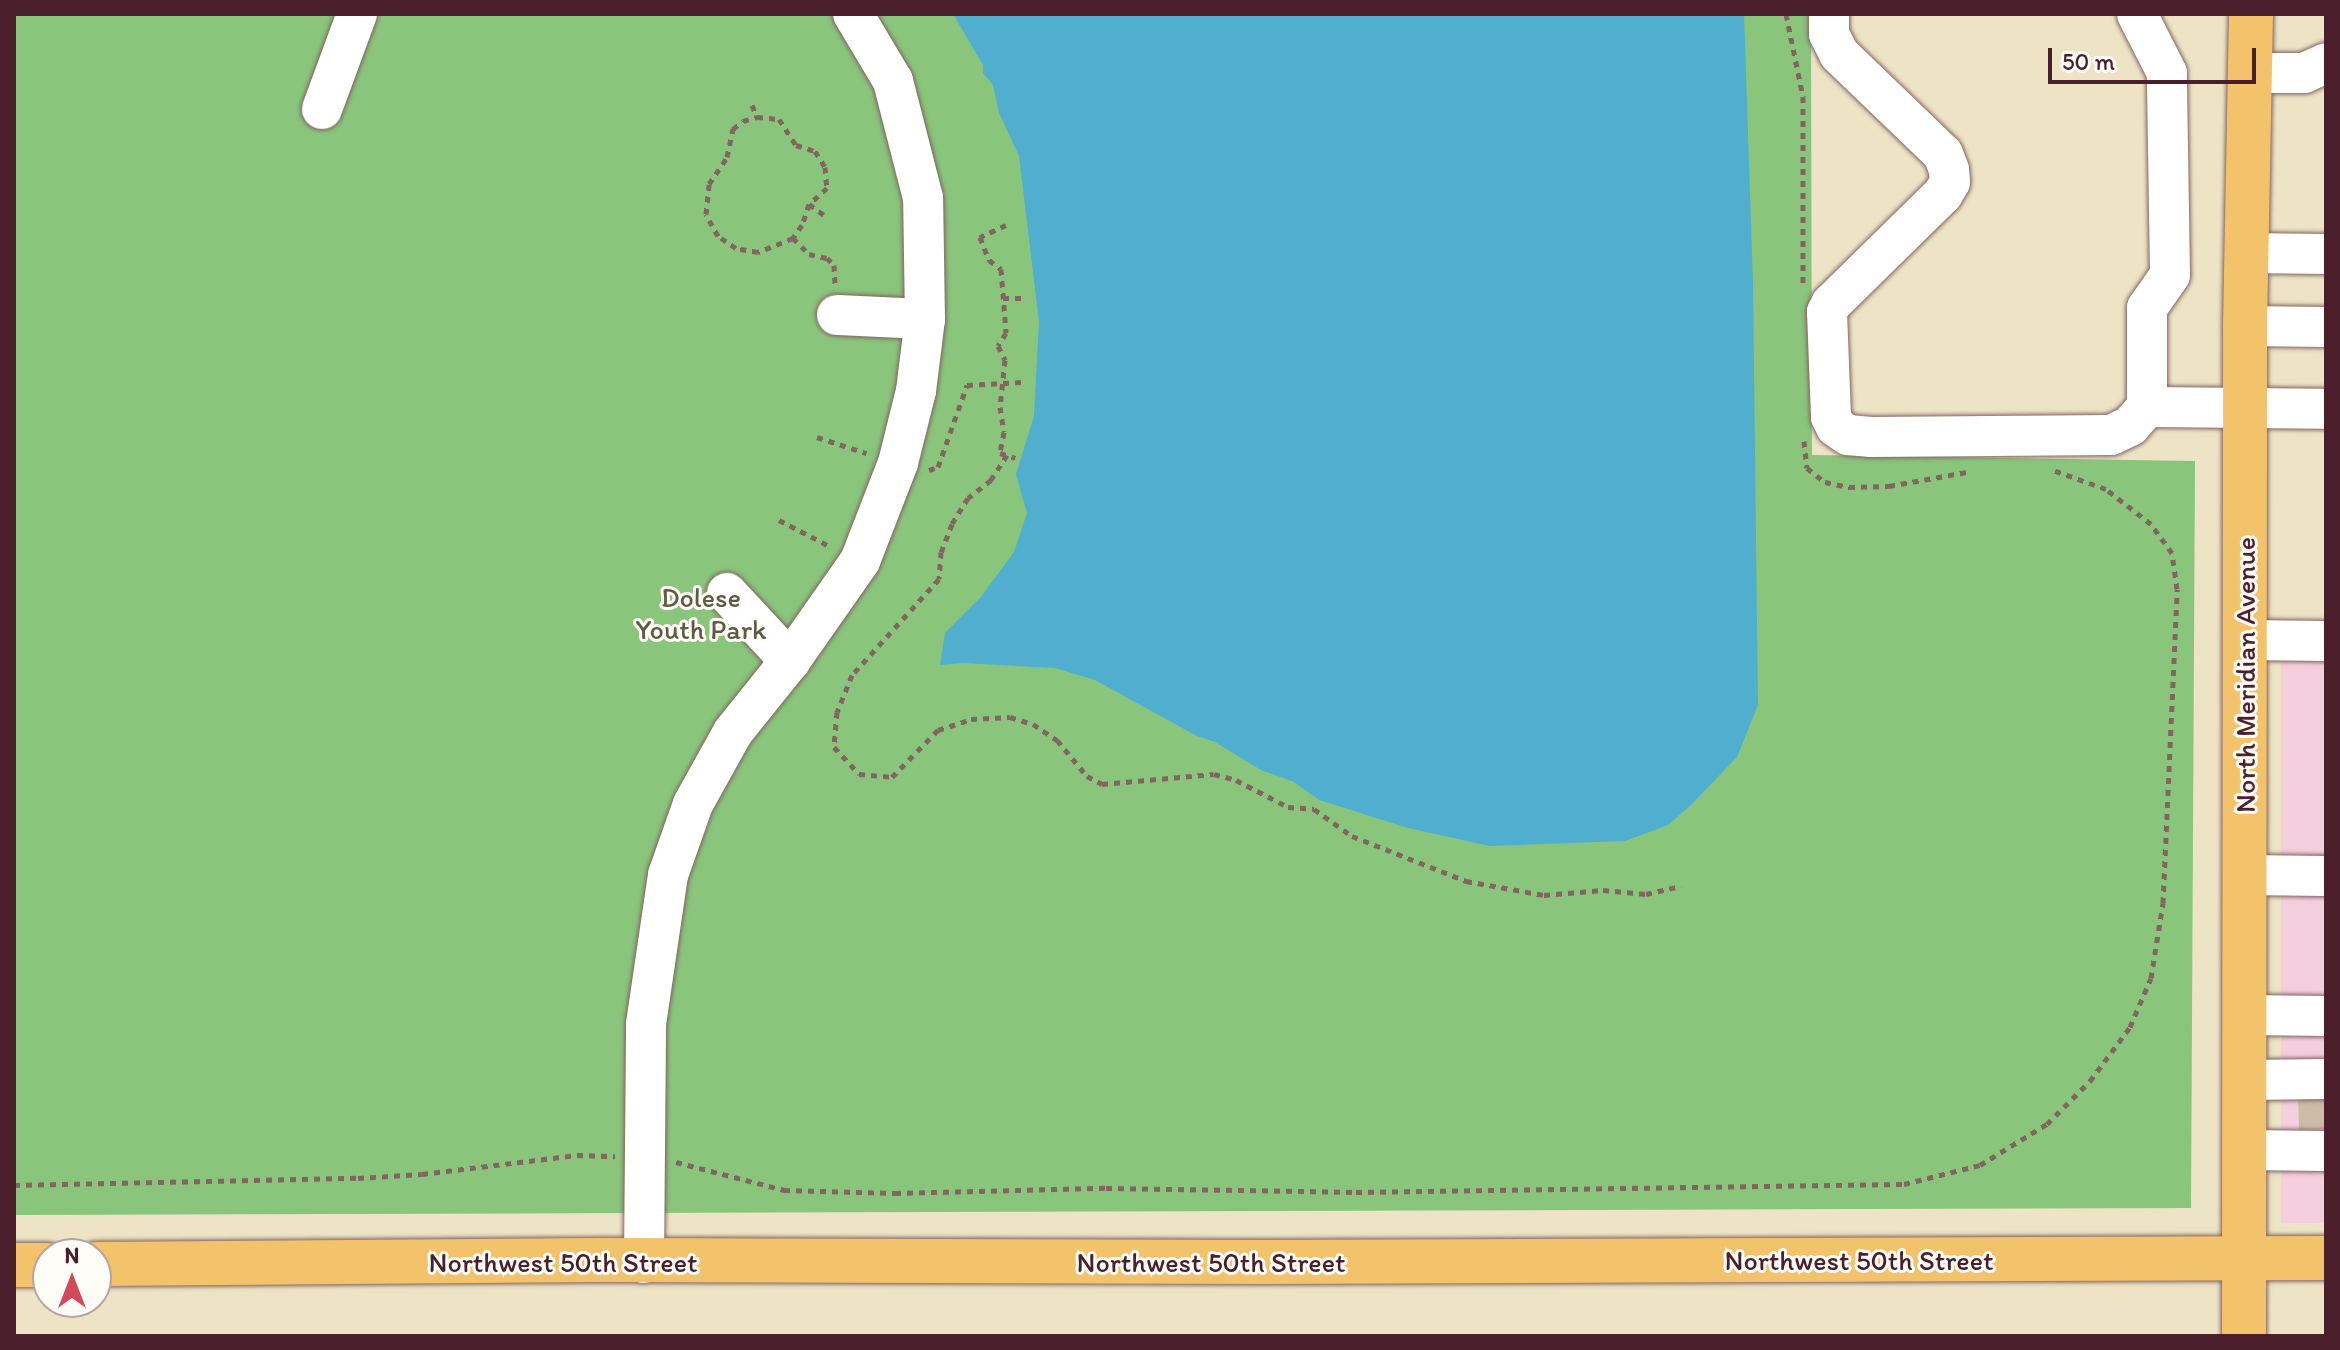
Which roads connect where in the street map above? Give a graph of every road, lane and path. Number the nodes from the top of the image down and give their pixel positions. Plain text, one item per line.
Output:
1 (357, 14) edge
2 (853, 14) edge
3 (1786, 14) edge
4 (1829, 14) edge
5 (2137, 14) edge
6 (2251, 14) edge
7 (2326, 63) edge
8 (2250, 73) junction
9 (752, 105) dead end
10 (322, 109) dead end
11 (757, 117) junction
12 (809, 204) junction
13 (827, 217) dead end
14 (1006, 225) dead end
15 (793, 238) junction
16 (2247, 253) junction
17 (2326, 254) edge
18 (1803, 295) dead end
19 (1003, 298) junction
20 (1021, 298) dead end
21 (837, 315) joint
22 (925, 319) junction
23 (2245, 326) junction
24 (2326, 327) edge
25 (1021, 382) dead end
26 (1002, 383) junction
27 (2147, 407) junction
28 (2245, 409) junction
29 (2326, 409) edge
30 (1803, 433) dead end
31 (1007, 455) junction
32 (1015, 458) dead end
33 (2038, 469) dead end
34 (1979, 470) dead end
35 (779, 520) dead end
36 (860, 561) junction
37 (727, 593) dead end
38 (2245, 640) junction
39 (2326, 641) edge
40 (790, 661) junction
41 (2245, 875) junction
42 (2326, 876) edge
43 (1681, 886) dead end
44 (2245, 1015) junction
45 (2326, 1016) edge
46 (2246, 1080) junction
47 (2321, 1114) edge
48 (2246, 1150) junction
49 (612, 1156) dead end
50 (667, 1159) dead end
51 (14, 1185) edge
52 (2326, 1258) edge
53 (2245, 1259) junction
54 (644, 1263) junction
55 (112, 1264) edge
56 (2244, 1336) edge

1 - 10 street
2 - 22 street
3 - 18 path
4 - 27 street
5 - 27 street
6 - 8 main road, North Meridian Avenue
7 - 8 street
8 - 16 main road, North Meridian Avenue
9 - 11 path
11 - 12 path
11 - 15 path
12 - 13 path
12 - 15 path
14 - 19 path
15 - 21 path
16 - 17 street
16 - 23 main road, North Meridian Avenue
19 - 20 path
19 - 26 path
21 - 22 street
22 - 36 street
23 - 24 street
23 - 28 main road, North Meridian Avenue
25 - 26 path
26 - 31 path
27 - 28 street
28 - 29 street
28 - 38 main road, North Meridian Avenue
30 - 34 path
31 - 32 path
31 - 43 path
33 - 50 path
35 - 36 path
36 - 40 street
37 - 40 street
38 - 39 street
38 - 41 main road, North Meridian Avenue
40 - 54 street
41 - 42 street
41 - 44 main road, North Meridian Avenue
44 - 45 street
44 - 46 main road, North Meridian Avenue
46 - 47 street
46 - 48 main road, North Meridian Avenue
47 - 48 street
48 - 53 main road, North Meridian Avenue
49 - 51 path
52 - 53 main road, Northwest 50th Street
53 - 54 main road, Northwest 50th Street
53 - 56 main road, North Meridian Avenue
54 - 55 main road, Northwest 50th Street

